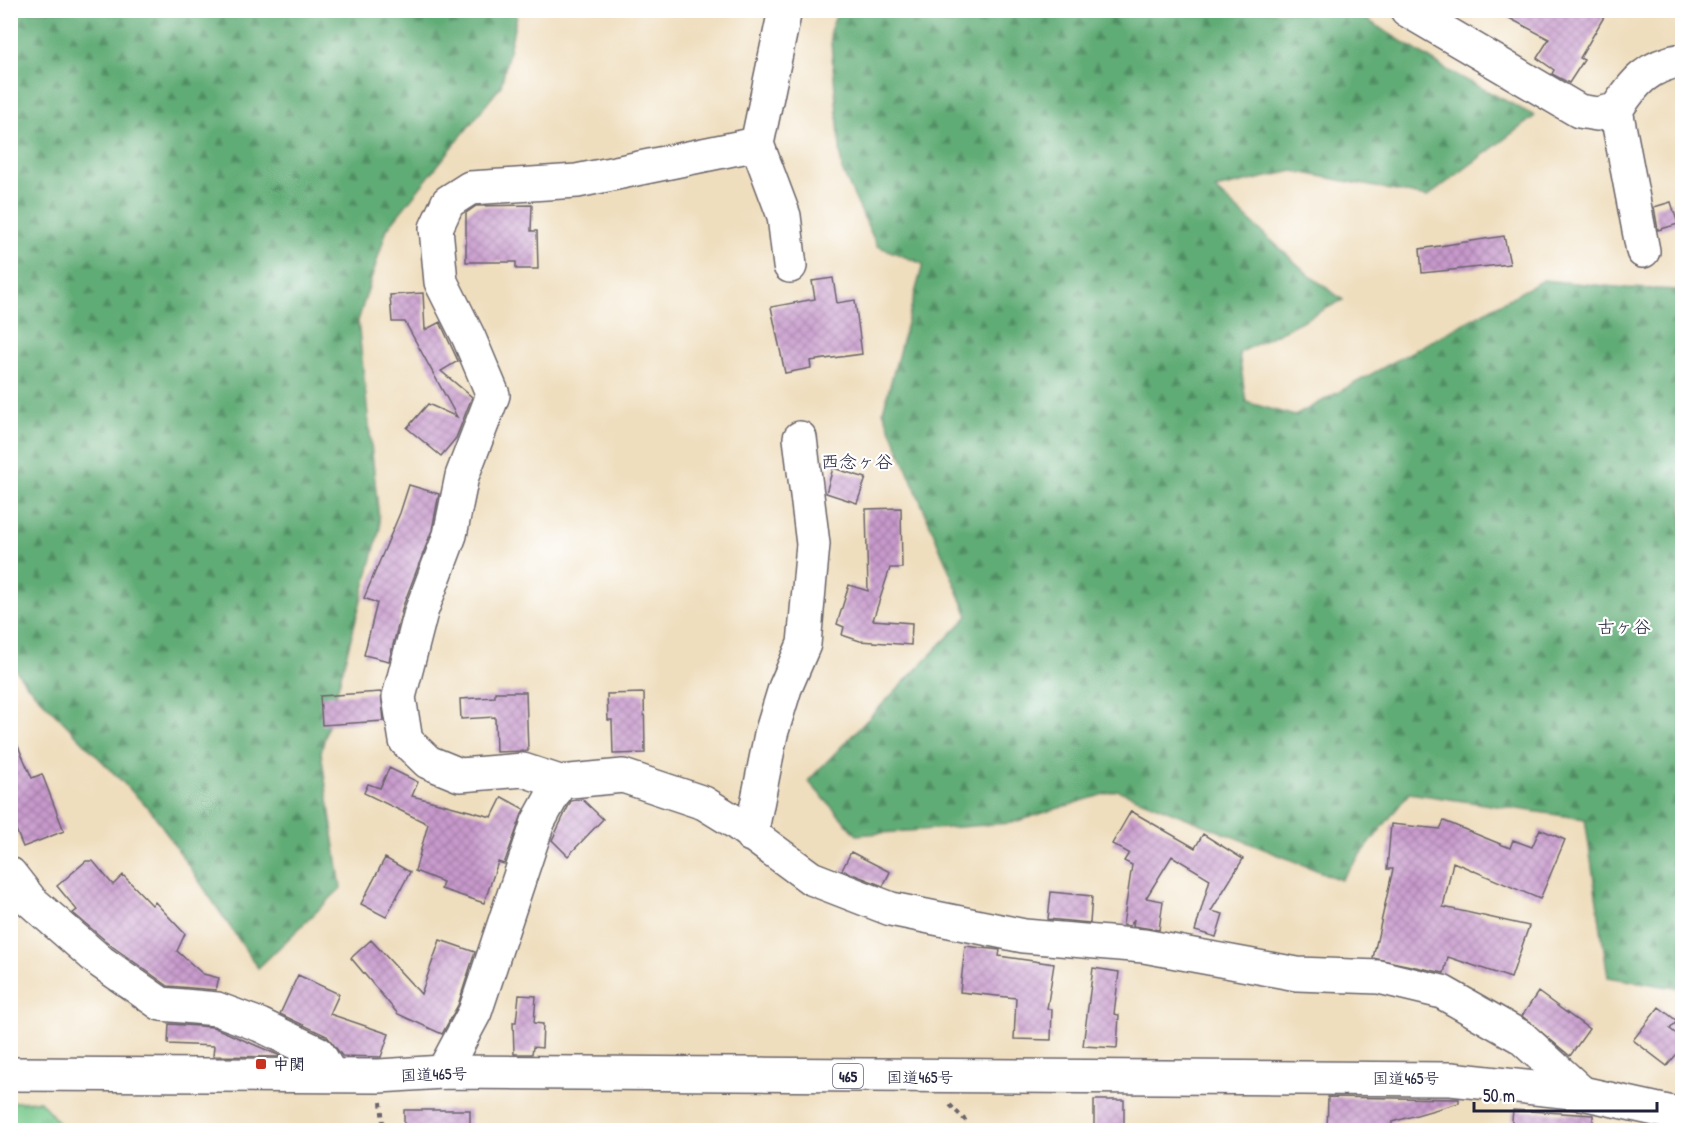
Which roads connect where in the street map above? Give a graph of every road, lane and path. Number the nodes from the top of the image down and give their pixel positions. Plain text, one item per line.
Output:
1 (785, 10) edge
2 (1407, 10) edge
3 (1683, 60) edge
4 (1616, 110) junction
5 (757, 144) junction
6 (1643, 251) dead end
7 (790, 266) dead end
8 (800, 438) dead end
9 (560, 782) junction
10 (751, 835) junction
11 (10, 874) edge
12 (442, 1072) junction
13 (10, 1074) edge
14 (331, 1075) junction
15 (1582, 1093) junction
16 (1664, 1119) edge

1 - 5 main road
2 - 4 main road
3 - 4 main road
4 - 6 main road
5 - 7 main road
5 - 9 main road
8 - 10 main road
9 - 10 main road
9 - 12 main road
10 - 15 main road
11 - 14 main road
12 - 14 main road, 国道465号 / 465
12 - 15 main road, 国道465号 / 465
13 - 14 main road, 国道465号 / 465
15 - 16 main road, 国道465号 / 465

